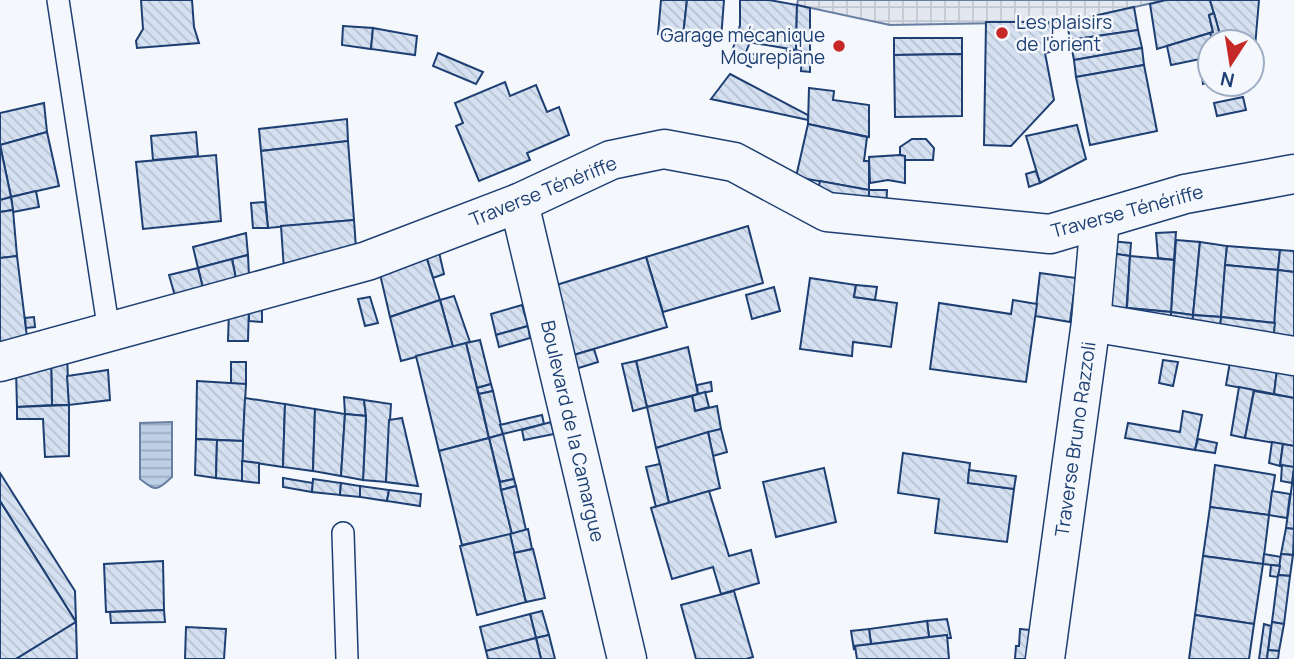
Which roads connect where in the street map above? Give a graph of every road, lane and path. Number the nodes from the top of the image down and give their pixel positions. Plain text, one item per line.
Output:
1 (58, 0) edge
2 (1294, 174) edge
3 (519, 203) junction
4 (1100, 219) junction
5 (1091, 322) junction
6 (109, 332) junction
7 (1294, 356) edge
8 (0, 362) edge
9 (343, 533) dead end
10 (347, 659) edge
11 (627, 659) edge
12 (1045, 659) edge

1 - 6 lane
2 - 4 street, Traverse Ténériffe
3 - 4 street, Traverse Ténériffe
3 - 6 street, Traverse Ténériffe
3 - 11 street, Boulevard de la Camargue
4 - 5 street, Traverse Bruno Razzoli
5 - 7 street
5 - 12 street, Traverse Bruno Razzoli
6 - 8 street, Traverse Ténériffe
9 - 10 lane

